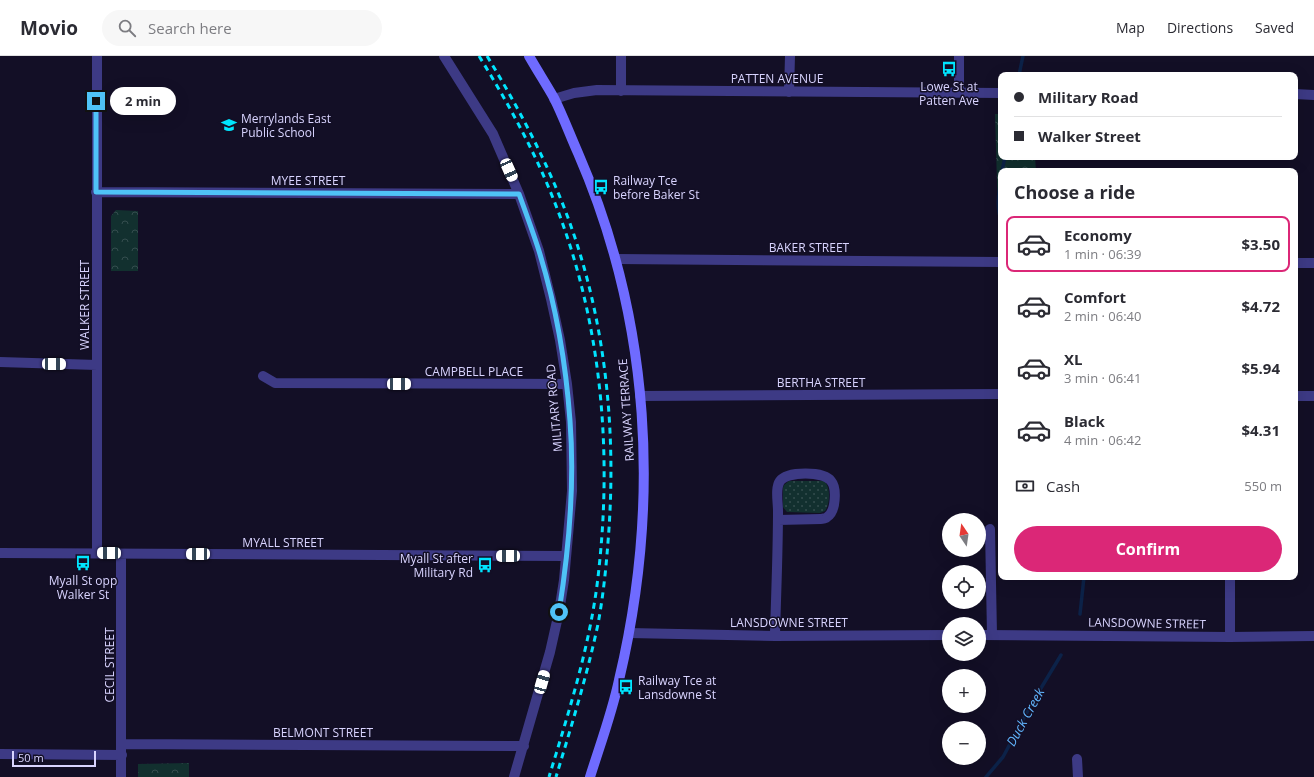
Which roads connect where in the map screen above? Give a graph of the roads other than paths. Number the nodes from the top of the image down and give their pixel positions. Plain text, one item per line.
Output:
1 (96, 56) edge
2 (444, 56) edge
3 (529, 56) edge
4 (621, 56) edge
5 (790, 56) edge
6 (959, 56) edge
7 (621, 91) junction
8 (789, 92) junction
9 (959, 92) junction
10 (998, 93) edge
11 (1298, 94) edge
12 (1314, 94) edge
13 (554, 99) junction
14 (96, 192) junction
15 (519, 194) junction
16 (616, 259) junction
17 (998, 262) edge
18 (1298, 263) edge
19 (1314, 264) edge
20 (0, 362) edge
21 (97, 365) junction
22 (263, 376) dead end
23 (566, 384) junction
24 (998, 394) edge
25 (640, 396) junction
26 (1298, 396) edge
27 (1314, 396) edge
28 (778, 520) junction
29 (990, 529) dead end
30 (0, 553) edge
31 (97, 553) junction
32 (121, 554) junction
33 (566, 556) junction
34 (1230, 580) edge
35 (629, 633) junction
36 (942, 635) edge
37 (986, 635) edge
38 (992, 635) junction
39 (774, 636) junction
40 (1314, 636) edge
41 (1230, 637) junction
42 (122, 744) junction
43 (524, 746) junction
44 (0, 754) edge
45 (122, 755) junction
46 (1077, 760) dead end
47 (121, 777) edge
48 (514, 777) edge
49 (590, 777) edge
50 (1078, 777) edge

1 - 14 street, WALKER STREET
2 - 15 street, MILITARY ROAD
3 - 13 main road, RAILWAY TERRACE
4 - 7 street
5 - 8 street
6 - 9 street
7 - 8 street, PATTEN AVENUE
7 - 13 street, PATTEN AVENUE
8 - 9 street, PATTEN AVENUE
9 - 10 street, PATTEN AVENUE
11 - 12 street
13 - 16 main road, RAILWAY TERRACE
14 - 15 street, MYEE STREET
14 - 21 street, WALKER STREET
15 - 23 street, MILITARY ROAD
16 - 17 street, BAKER STREET
16 - 25 main road, RAILWAY TERRACE
18 - 19 street
20 - 21 street
21 - 31 street, WALKER STREET
22 - 23 street, CAMPBELL PLACE
23 - 33 street, MILITARY ROAD
24 - 25 street, BERTHA STREET
25 - 35 main road, RAILWAY TERRACE
26 - 27 street
28 - 28 street
28 - 39 street
29 - 38 street
30 - 31 street, MYALL STREET
31 - 32 street, MYALL STREET
32 - 33 street, MYALL STREET
32 - 42 street, CECIL STREET
33 - 43 street, MILITARY ROAD
34 - 41 street
35 - 39 street, LANSDOWNE STREET
35 - 49 main road, RAILWAY TERRACE
36 - 39 street, LANSDOWNE STREET
37 - 38 street, LANSDOWNE STREET
38 - 41 street, LANSDOWNE STREET
40 - 41 street, LANSDOWNE STREET
42 - 43 street, BELMONT STREET
42 - 45 street, CECIL STREET
43 - 48 street, MILITARY ROAD
44 - 45 street
45 - 47 street, CECIL STREET
46 - 50 street

